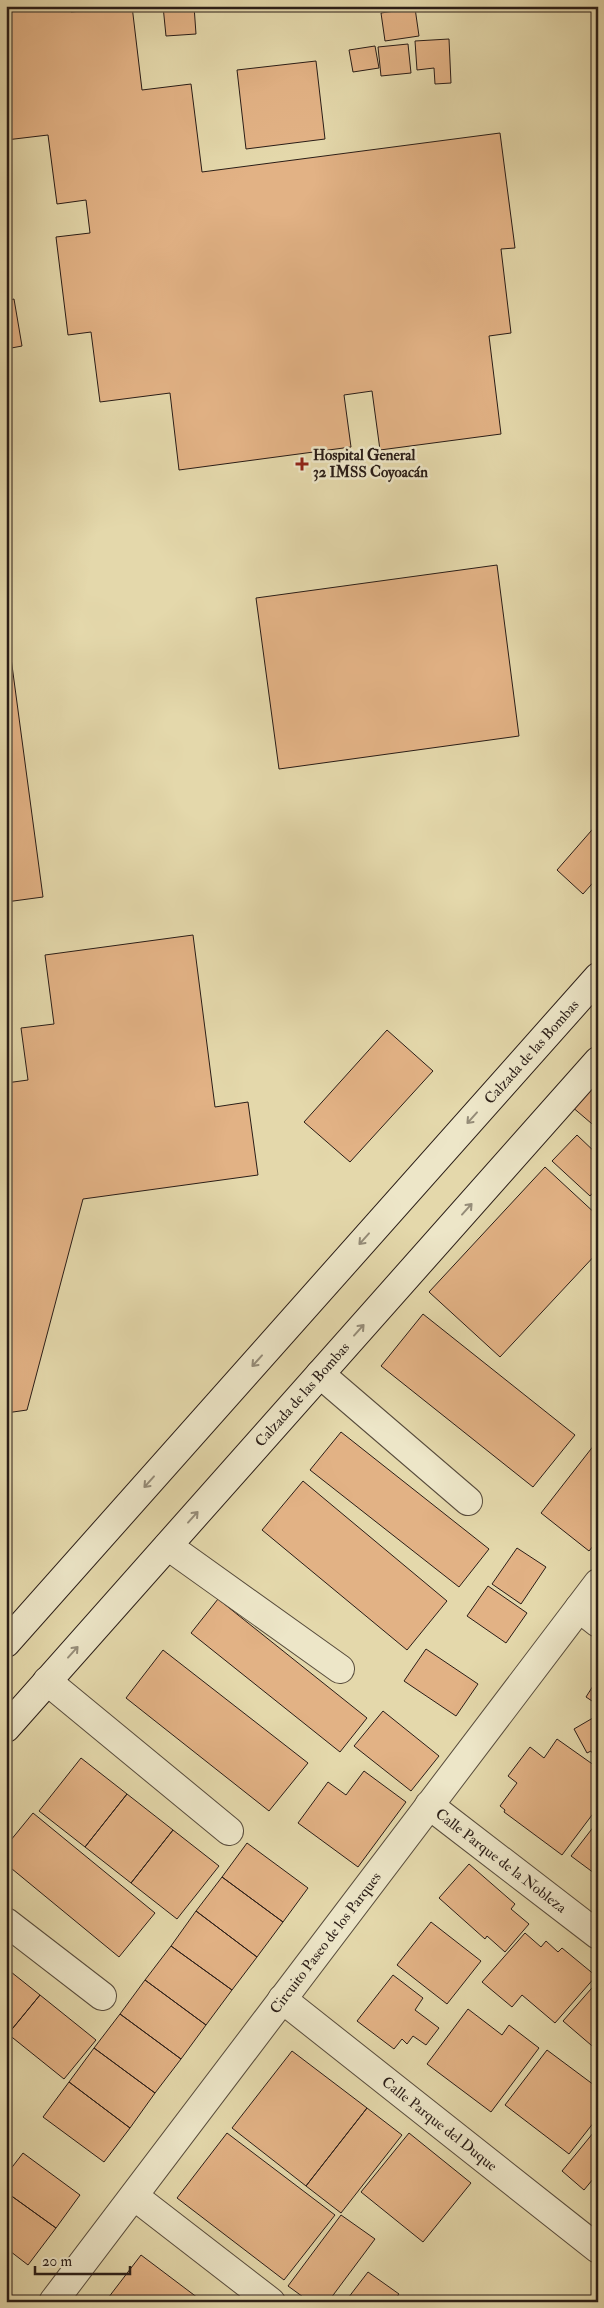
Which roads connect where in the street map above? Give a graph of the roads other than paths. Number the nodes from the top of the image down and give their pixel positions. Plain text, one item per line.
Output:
1 (598, 977) edge
2 (598, 1061) edge
3 (320, 1374) junction
4 (468, 1502) dead end
5 (168, 1546) junction
6 (598, 1583) edge
7 (588, 1616) edge
8 (6, 1643) edge
9 (340, 1669) dead end
10 (47, 1682) junction
11 (6, 1728) edge
12 (430, 1805) junction
13 (229, 1831) dead end
14 (6, 1922) edge
15 (598, 1935) edge
16 (102, 1996) dead end
17 (282, 1999) junction
18 (134, 2196) junction
19 (598, 2249) edge
20 (53, 2302) edge
21 (271, 2302) edge

1 -> 8 street, Calzada de las Bombas
3 -> 2 street, Calzada de las Bombas
3 - 4 street
5 -> 3 street, Calzada de las Bombas
5 - 9 street
10 -> 5 street, Calzada de las Bombas
6 - 7 street, Circuito Paseo de los Parques
7 - 12 street, Circuito Paseo de los Parques
10 - 11 street, Calzada de las Bombas
10 - 13 street
12 - 15 street, Calle Parque de la Nobleza
12 - 17 street, Circuito Paseo de los Parques
14 - 16 street
17 - 18 street, Circuito Paseo de los Parques
17 - 19 street, Calle Parque del Duque
18 - 20 street, Circuito Paseo de los Parques
18 - 21 street

